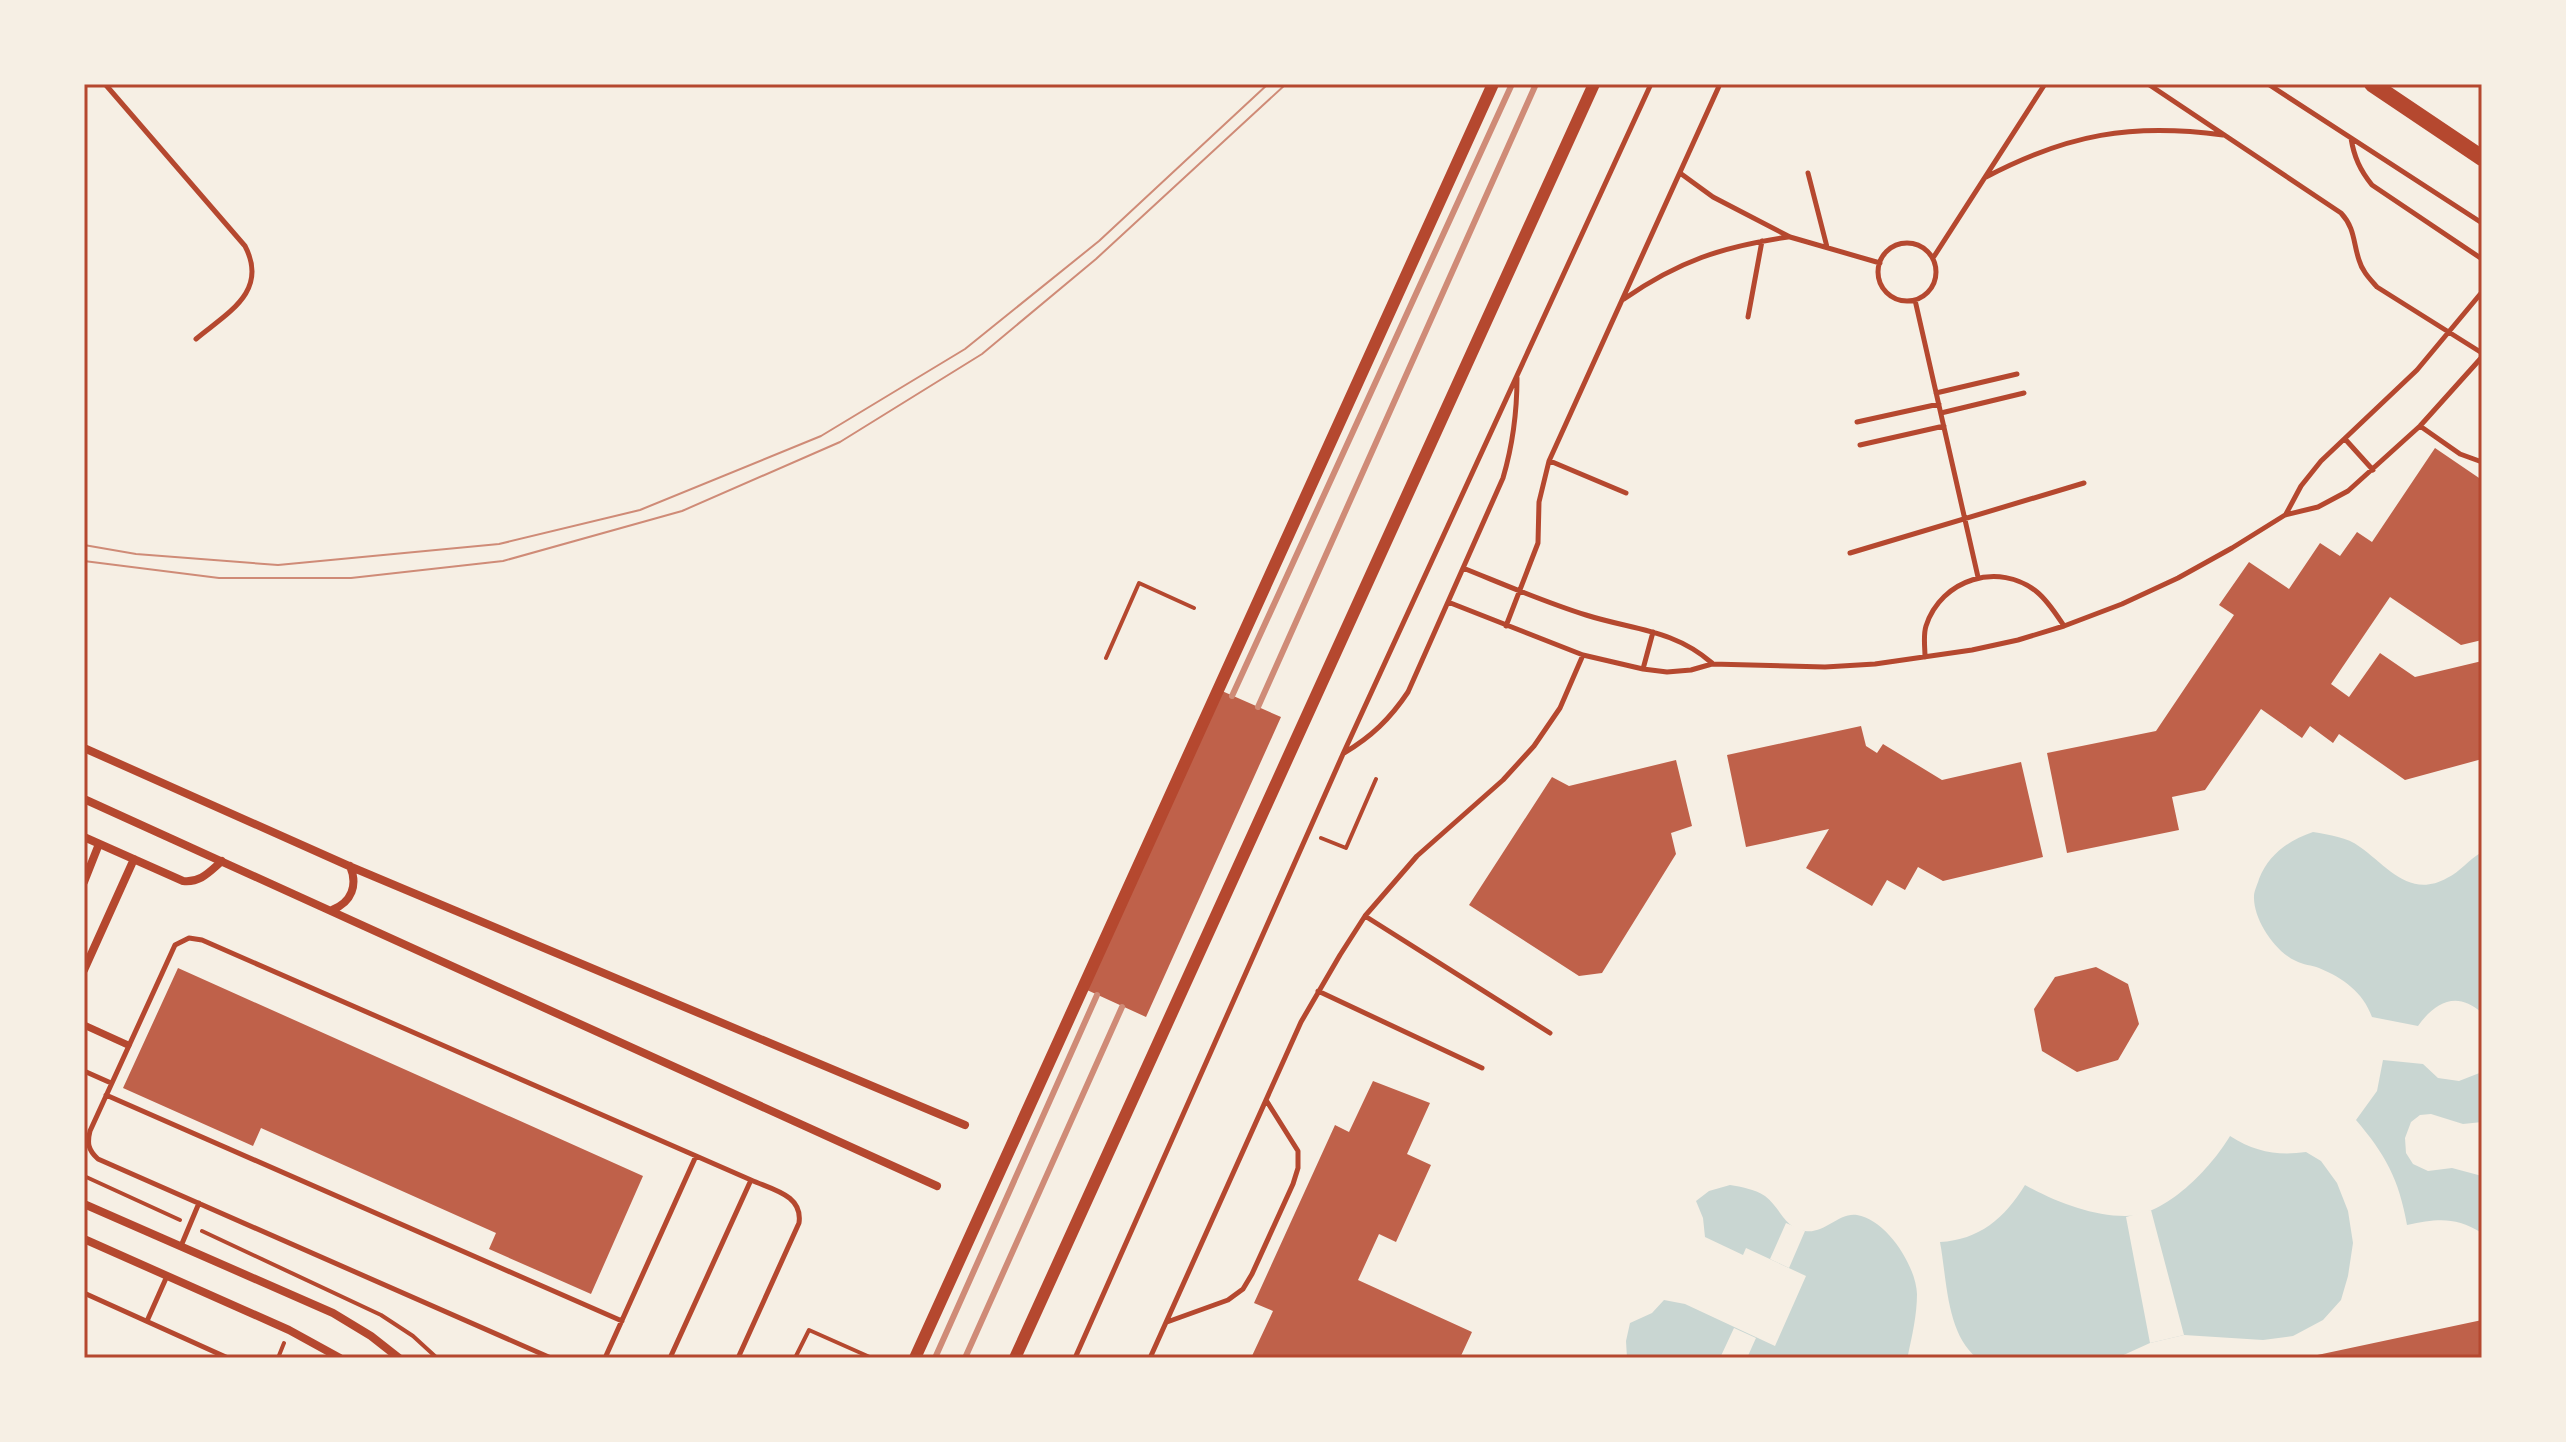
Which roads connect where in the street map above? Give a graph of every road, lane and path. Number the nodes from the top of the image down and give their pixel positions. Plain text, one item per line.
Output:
1 (105, 84) edge
2 (1493, 84) edge
3 (1594, 84) edge
4 (1651, 84) edge
5 (1720, 84) edge
6 (2045, 84) edge
7 (2148, 84) edge
8 (2268, 84) edge
9 (2372, 84) edge
10 (2224, 136) junction
11 (2351, 137) junction
12 (2482, 158) edge
13 (1680, 173) junction
14 (1808, 173) dead end
15 (1986, 177) junction
16 (2482, 223) edge
17 (1790, 237) junction
18 (1762, 241) junction
19 (1827, 248) junction
20 (1933, 258) junction
21 (2482, 259) edge
22 (1880, 263) junction
23 (2482, 292) edge
24 (1623, 300) junction
25 (1915, 300) junction
26 (1748, 317) dead end
27 (2450, 333) junction
28 (196, 339) dead end
29 (2482, 355) edge
30 (2017, 374) dead end
31 (1517, 376) junction
32 (1936, 393) junction
33 (2024, 393) dead end
34 (1939, 404) junction
35 (1941, 413) junction
36 (1857, 422) dead end
37 (1944, 426) junction
38 (2420, 426) junction
39 (2345, 439) junction
40 (1860, 445) dead end
41 (1549, 461) junction
42 (2482, 462) edge
43 (2373, 470) junction
44 (2084, 483) dead end
45 (1626, 493) dead end
46 (2285, 515) junction
47 (1964, 518) junction
48 (1850, 553) dead end
49 (1463, 568) junction
50 (1978, 577) junction
51 (1520, 591) junction
52 (1448, 602) junction
53 (1194, 608) dead end
54 (1506, 626) junction
55 (2064, 626) junction
56 (1653, 632) junction
57 (1583, 655) junction
58 (1925, 657) junction
59 (1106, 658) dead end
60 (1712, 664) junction
61 (1643, 669) junction
62 (84, 748) edge
63 (1343, 754) junction
64 (1376, 779) dead end
65 (84, 799) edge
66 (1308, 833) junction
67 (84, 837) edge
68 (99, 844) junction
69 (134, 859) junction
70 (222, 861) junction
71 (349, 866) junction
72 (84, 882) edge
73 (332, 910) junction
74 (1365, 916) junction
75 (84, 970) edge
76 (1318, 991) junction
77 (84, 1025) edge
78 (1550, 1033) dead end
79 (128, 1045) junction
80 (1482, 1068) dead end
81 (84, 1071) edge
82 (111, 1083) junction
83 (106, 1095) junction
84 (1266, 1100) junction
85 (965, 1125) dead end
86 (696, 1156) junction
87 (84, 1176) edge
88 (751, 1180) junction
89 (937, 1186) dead end
90 (199, 1203) junction
91 (84, 1204) edge
92 (190, 1225) junction
93 (84, 1239) edge
94 (181, 1246) junction
95 (167, 1276) junction
96 (84, 1293) edge
97 (147, 1321) junction
98 (622, 1321) junction
99 (1166, 1322) junction
100 (228, 1358) edge
101 (340, 1358) edge
102 (399, 1358) edge
103 (437, 1358) edge
104 (551, 1358) edge
105 (605, 1358) edge
106 (670, 1358) edge
107 (738, 1358) edge
108 (795, 1358) edge
109 (872, 1358) edge
110 (915, 1358) edge
111 (1015, 1358) edge
112 (1075, 1358) edge
113 (1150, 1358) edge

1 - 28 lane
2 - 110 street
3 - 111 street
4 - 31 lane
5 - 13 lane
6 - 15 lane
7 - 10 lane
8 - 11 lane
9 - 12 main road
10 - 15 lane
10 - 27 lane
11 - 16 lane
11 - 21 lane
13 - 17 lane
13 - 24 lane
14 - 19 lane
15 - 20 lane
17 - 18 lane
17 - 19 lane
18 - 24 lane
18 - 26 lane
19 - 22 lane
20 - 22 lane
20 - 25 lane
22 - 25 lane
23 - 27 lane
24 - 41 lane
25 - 32 lane
27 - 29 lane
27 - 39 lane
29 - 38 lane
30 - 32 lane
31 - 49 lane
31 - 63 lane
32 - 34 lane
33 - 35 lane
34 - 35 lane
34 - 36 lane
35 - 37 lane
37 - 40 lane
37 - 47 lane
38 - 42 lane
38 - 43 lane
39 - 43 lane
39 - 46 lane
41 - 45 lane
41 - 51 lane
43 - 46 lane
44 - 47 lane
46 - 55 lane
47 - 48 lane
47 - 50 lane
49 - 51 lane
49 - 52 lane
50 - 55 lane
50 - 58 lane
51 - 54 lane
51 - 56 lane
52 - 54 lane
52 - 63 lane
53 - 59 path
54 - 57 lane
55 - 58 lane
56 - 60 lane
56 - 61 lane
57 - 61 lane
57 - 74 lane
58 - 60 lane
60 - 61 lane
62 - 71 street
63 - 66 lane
64 - 66 path
65 - 70 street
66 - 112 lane
67 - 68 street
68 - 69 street
68 - 72 street
69 - 70 street
69 - 75 street
70 - 73 street
71 - 73 street
71 - 85 street
73 - 89 street
74 - 76 lane
74 - 78 lane
76 - 80 lane
76 - 84 lane
77 - 79 street
79 - 82 lane
79 - 86 lane
81 - 82 lane
82 - 83 lane
83 - 90 lane
83 - 98 lane
84 - 99 lane
84 - 99 lane
86 - 88 lane
86 - 98 lane
87 - 92 path
88 - 106 lane
88 - 107 lane
90 - 92 lane
90 - 104 lane
91 - 94 street
92 - 94 lane
92 - 103 path
93 - 95 street
94 - 102 street
95 - 97 lane
95 - 101 street
96 - 97 lane
97 - 100 lane
98 - 105 lane
99 - 113 lane
108 - 109 path

